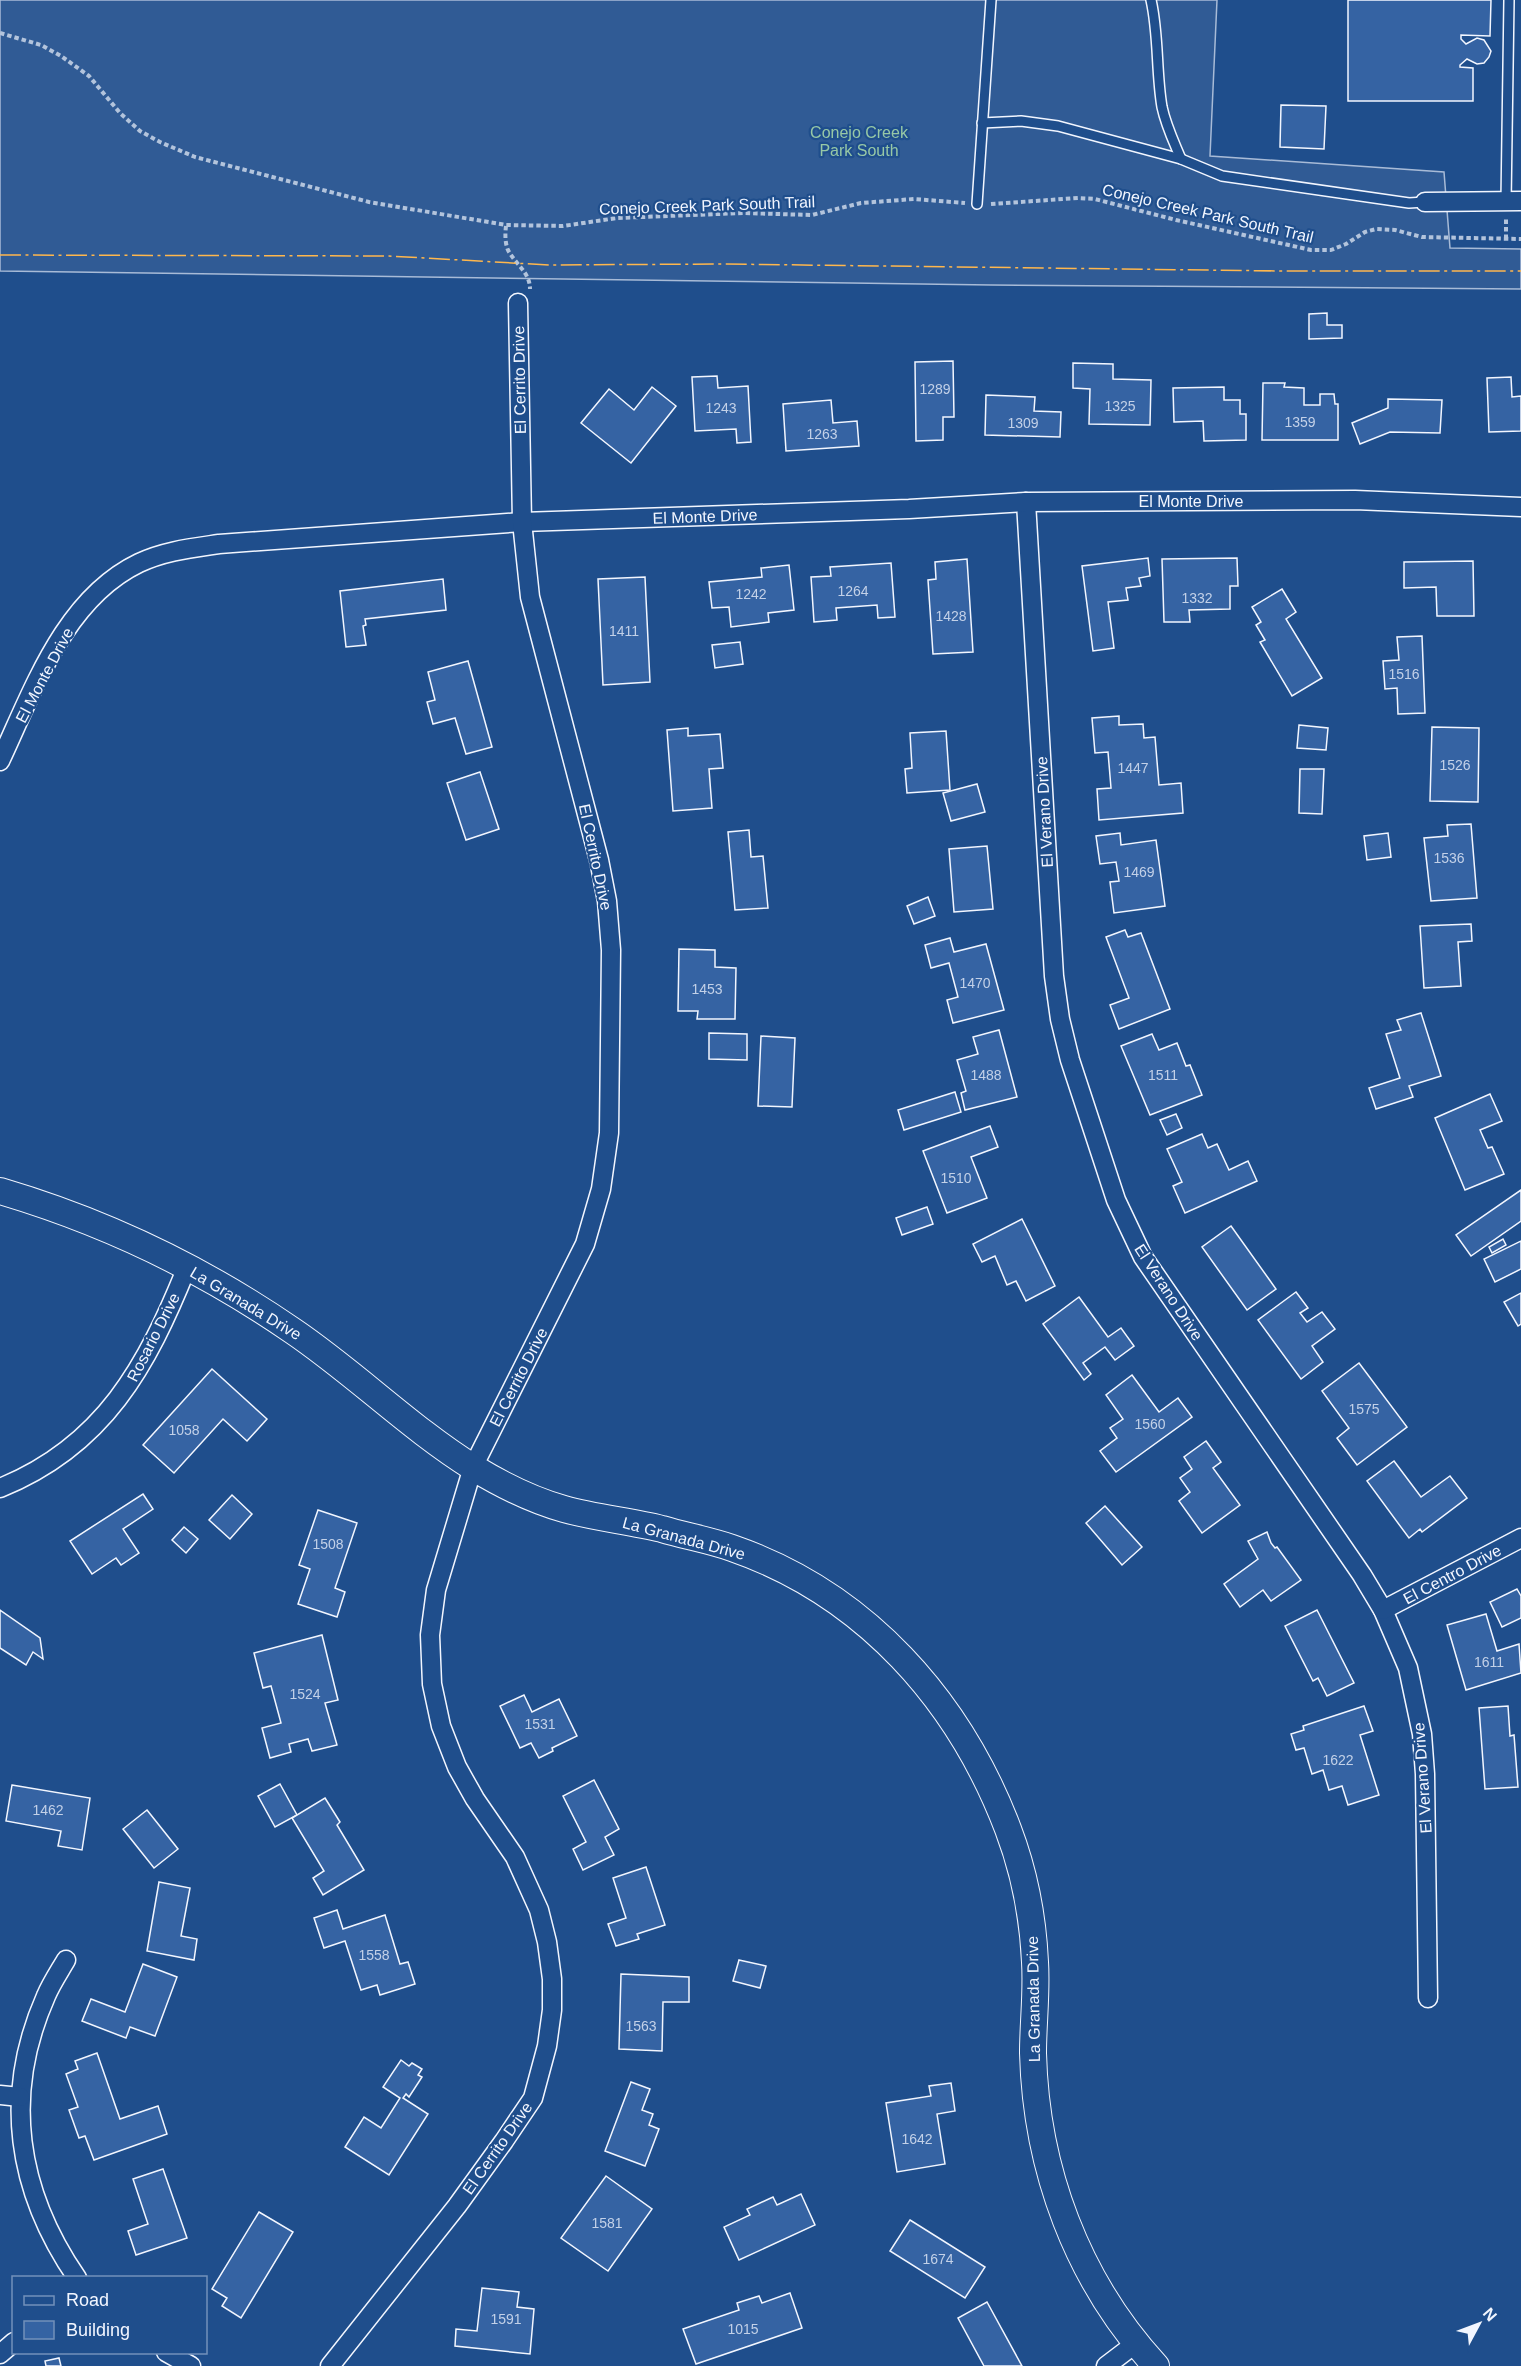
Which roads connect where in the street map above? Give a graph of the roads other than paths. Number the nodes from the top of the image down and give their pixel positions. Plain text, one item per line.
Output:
1 (991, 0) edge
2 (1151, 0) edge
3 (1509, 0) edge
4 (982, 123) junction
5 (1181, 159) junction
6 (1425, 202) joint
7 (1514, 202) edge
8 (977, 204) road end
9 (518, 303) road end
10 (1026, 502) junction
11 (1521, 507) edge
12 (522, 522) junction
13 (0, 761) edge
14 (0, 1191) edge
15 (187, 1267) junction
16 (473, 1467) junction
17 (0, 1488) edge
18 (1521, 1538) edge
19 (1383, 1610) junction
20 (66, 1960) dead end
21 (1428, 1998) dead end
22 (0, 2095) edge
23 (20, 2097) junction
24 (76, 2276) edge
25 (1135, 2344) junction
26 (12, 2345) edge
27 (0, 2354) edge
28 (170, 2354) edge
29 (191, 2366) edge
30 (330, 2366) edge
31 (1106, 2366) edge
32 (1156, 2366) edge

1 - 4 lane
2 - 5 lane
3 - 7 lane
4 - 5 lane
4 - 8 lane
5 - 6 lane
6 - 7 street
9 - 12 street, El Cerrito Drive
10 - 11 street, El Monte Drive
10 - 12 street, El Monte Drive
10 - 19 street, El Verano Drive
12 - 13 street, El Monte Drive
12 - 16 street, El Cerrito Drive
14 - 15 street, La Granada Drive
15 - 16 street, La Granada Drive
15 - 17 street, Rosario Drive
16 - 25 street, La Granada Drive
16 - 30 street, El Cerrito Drive
18 - 19 street, El Centro Drive
19 - 21 street, El Verano Drive
20 - 23 street
22 - 23 street
23 - 24 street
25 - 31 street
25 - 32 street, La Granada Drive
26 - 27 street
28 - 29 street

